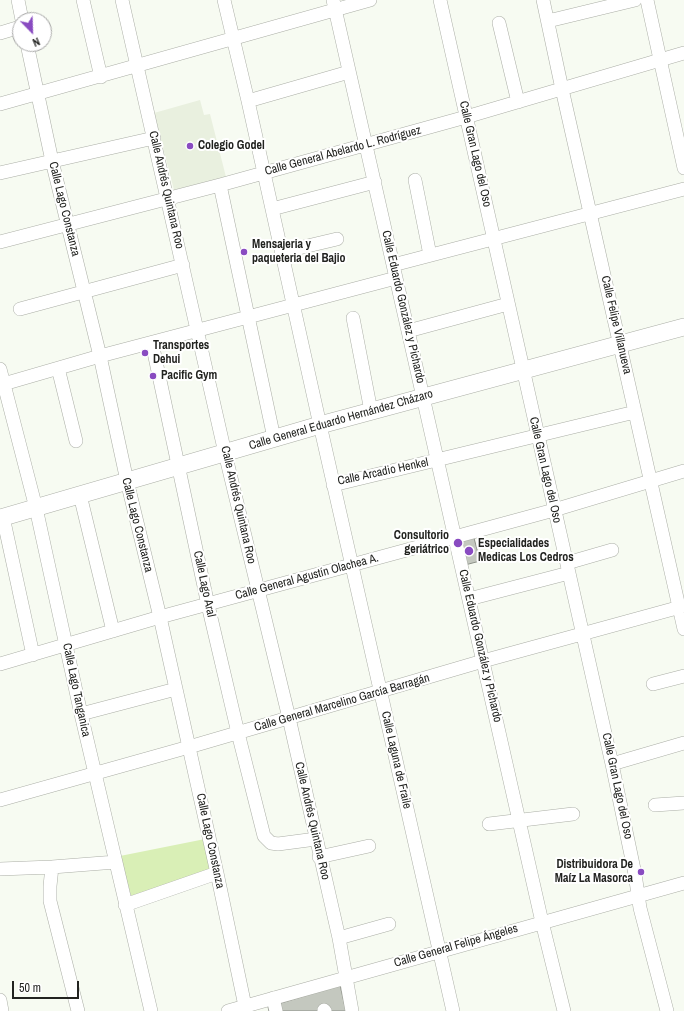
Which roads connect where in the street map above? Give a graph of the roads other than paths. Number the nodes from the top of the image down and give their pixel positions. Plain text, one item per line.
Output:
1 (18, 0) edge
2 (83, 0) edge
3 (122, 0) edge
4 (224, 0) edge
5 (370, 0) edge
6 (440, 0) edge
7 (543, 0) edge
8 (635, 0) edge
9 (647, 0) edge
10 (334, 5) edge
11 (20, 12) edge
12 (548, 21) junction
13 (499, 23) dead end
14 (12, 30) edge
15 (0, 34) edge
16 (233, 38) junction
17 (29, 52) edge
18 (684, 53) edge
19 (660, 60) junction
20 (137, 66) junction
21 (349, 72) junction
22 (100, 77) junction
23 (562, 89) junction
24 (38, 94) junction
25 (248, 101) junction
26 (518, 102) junction
27 (0, 104) edge
28 (466, 117) junction
29 (154, 138) junction
30 (366, 144) junction
31 (52, 161) junction
32 (684, 168) edge
33 (264, 172) junction
34 (0, 173) edge
35 (415, 180) dead end
36 (375, 182) junction
37 (220, 185) junction
38 (684, 189) edge
39 (168, 198) junction
40 (272, 209) junction
41 (591, 214) junction
42 (67, 224) junction
43 (337, 239) dead end
44 (493, 239) junction
45 (0, 242) edge
46 (282, 252) junction
47 (430, 255) junction
48 (183, 265) junction
49 (394, 271) junction
50 (84, 292) junction
51 (293, 304) junction
52 (508, 304) junction
53 (20, 309) dead end
54 (249, 317) junction
55 (353, 318) dead end
56 (684, 327) edge
57 (198, 330) junction
58 (408, 332) junction
59 (152, 342) junction
60 (620, 344) junction
61 (100, 356) junction
62 (58, 368) junction
63 (0, 369) edge
64 (523, 370) junction
65 (2, 384) edge
66 (423, 397) junction
67 (372, 411) junction
68 (635, 412) junction
69 (320, 425) junction
70 (537, 436) junction
71 (274, 438) junction
72 (76, 441) dead end
73 (225, 453) junction
74 (437, 460) junction
75 (179, 466) junction
76 (684, 471) edge
77 (651, 480) junction
78 (127, 481) junction
79 (333, 485) junction
80 (80, 495) junction
81 (36, 508) junction
82 (554, 510) junction
83 (2, 518) edge
84 (455, 537) junction
85 (612, 550) dead end
86 (352, 565) junction
87 (568, 568) junction
88 (257, 590) junction
89 (469, 599) junction
90 (208, 604) junction
91 (682, 607) edge
92 (160, 617) junction
93 (684, 629) edge
94 (113, 631) junction
95 (583, 634) junction
96 (67, 645) junction
97 (34, 655) junction
98 (483, 661) junction
99 (0, 664) edge
100 (684, 676) edge
101 (653, 684) dead end
102 (176, 689) junction
103 (381, 692) junction
104 (81, 714) junction
105 (289, 718) junction
106 (238, 733) junction
107 (684, 743) edge
108 (189, 747) junction
109 (612, 764) junction
110 (94, 774) junction
111 (0, 800) edge
112 (684, 803) edge
113 (655, 805) dead end
114 (573, 814) dead end
115 (519, 820) junction
116 (489, 824) dead end
117 (316, 839) junction
118 (369, 846) dead end
119 (319, 857) junction
120 (116, 862) junction
121 (52, 868) junction
122 (0, 869) edge
123 (217, 873) junction
124 (684, 883) edge
125 (639, 895) junction
126 (125, 905) junction
127 (542, 922) junction
128 (389, 924) dead end
129 (339, 938) junction
130 (440, 951) junction
131 (345, 977) junction
132 (272, 998) junction
133 (0, 1000) edge
134 (245, 1006) junction
135 (2, 1011) edge
136 (78, 1011) edge
137 (151, 1011) edge
138 (228, 1011) edge
139 (276, 1011) edge
140 (352, 1011) edge
141 (453, 1011) edge
142 (564, 1011) edge
143 (666, 1011) edge

1 - 11 street
2 - 22 street
3 - 20 street, Calle Andrés Quintana Roo
4 - 16 street, Calle Arcadio Henkel
5 - 10 street
6 - 28 street, Calle Gran Lago del Oso
7 - 12 street, Calle Felipe Villanueva
8 - 12 street
9 - 19 street
10 - 16 street
10 - 21 street, Calle Eduardo González y Pichardo
12 - 23 street, Calle Felipe Villanueva
13 - 26 street
14 - 15 street
16 - 20 street
16 - 25 street, Calle Arcadio Henkel
17 - 24 street, Calle Lago Constanza
18 - 19 street, Calle General Abelardo L. Rodríguez
19 - 23 street, Calle General Abelardo L. Rodríguez
19 - 32 street
20 - 22 street
20 - 29 street, Calle Andrés Quintana Roo
21 - 25 street
21 - 30 street, Calle Eduardo González y Pichardo
22 - 24 street
23 - 26 street, Calle General Abelardo L. Rodríguez
23 - 41 street, Calle Felipe Villanueva
24 - 27 street
24 - 31 street, Calle Lago Constanza
25 - 33 street, Calle Arcadio Henkel
26 - 28 street, Calle General Abelardo L. Rodríguez
28 - 30 street, Calle General Abelardo L. Rodríguez
28 - 44 street, Calle Gran Lago del Oso
29 - 31 street
29 - 39 street, Calle Andrés Quintana Roo
30 - 33 street, Calle General Abelardo L. Rodríguez
30 - 36 street, Calle Eduardo González y Pichardo
31 - 34 street
31 - 42 street, Calle Lago Constanza
33 - 37 street, Calle General Abelardo L. Rodríguez
33 - 40 street, Calle Arcadio Henkel
35 - 47 street
36 - 40 street
36 - 49 street, Calle Eduardo González y Pichardo
37 - 39 street, Calle General Abelardo L. Rodríguez
37 - 54 street
38 - 41 street
39 - 42 street, Calle General Abelardo L. Rodríguez
39 - 48 street, Calle Andrés Quintana Roo
40 - 46 street, Calle Arcadio Henkel
41 - 44 street
41 - 60 street, Calle Felipe Villanueva
42 - 45 street, Calle General Abelardo L. Rodríguez
42 - 50 street, Calle Lago Constanza
43 - 46 street
44 - 47 street
44 - 52 street, Calle Gran Lago del Oso
46 - 51 street, Calle Arcadio Henkel
47 - 49 street
48 - 50 street
48 - 57 street, Calle Andrés Quintana Roo
49 - 51 street
49 - 58 street, Calle Eduardo González y Pichardo
50 - 53 street
50 - 61 street, Calle Lago Constanza
51 - 54 street
51 - 69 street, Calle Arcadio Henkel
52 - 58 street
52 - 64 street, Calle Gran Lago del Oso
54 - 57 street
54 - 71 street
55 - 67 street
56 - 60 main road, Calle General Eduardo Hernández Cházaro
57 - 59 street
57 - 73 street, Calle Andrés Quintana Roo
58 - 66 street, Calle Eduardo González y Pichardo
59 - 61 street
59 - 75 street, Calle Lago Aral
60 - 64 main road, Calle General Eduardo Hernández Cházaro
60 - 68 street, Calle Felipe Villanueva
61 - 62 street
61 - 78 street, Calle Lago Constanza
62 - 65 street
62 - 72 street
63 - 65 street, Calle Lago Tanganica
64 - 66 main road, Calle General Eduardo Hernández Cházaro
64 - 70 street, Calle Gran Lago del Oso
65 - 81 street, Calle Lago Tanganica
66 - 67 main road, Calle General Eduardo Hernández Cházaro
66 - 74 street, Calle Eduardo González y Pichardo
67 - 69 main road, Calle General Eduardo Hernández Cházaro
68 - 70 street, Calle Arcadio Henkel
68 - 77 street, Calle Felipe Villanueva
69 - 71 main road, Calle General Eduardo Hernández Cházaro
69 - 79 street, Calle Arcadio Henkel
70 - 74 street, Calle Arcadio Henkel
70 - 82 street, Calle Gran Lago del Oso
71 - 73 main road, Calle General Eduardo Hernández Cházaro
73 - 75 main road, Calle General Eduardo Hernández Cházaro
73 - 88 street, Calle Andrés Quintana Roo
74 - 79 street, Calle Arcadio Henkel
74 - 84 street, Calle Eduardo González y Pichardo
75 - 78 main road, Calle General Eduardo Hernández Cházaro
75 - 90 street, Calle Lago Aral
76 - 77 street, Calle General Agustín Olachea A.
77 - 82 street, Calle General Agustín Olachea A.
77 - 91 street, Calle Felipe Villanueva
78 - 80 main road, Calle General Eduardo Hernández Cházaro
78 - 92 street, Calle Lago Constanza
79 - 86 street, Calle Laguna de Fraile
80 - 81 main road, Calle General Eduardo Hernández Cházaro
80 - 94 street
81 - 83 main road, Calle General Eduardo Hernández Cházaro
81 - 96 street, Calle Lago Tanganica
82 - 84 street, Calle General Agustín Olachea A.
82 - 87 street, Calle Gran Lago del Oso
83 - 97 street
84 - 86 street, Calle General Agustín Olachea A.
84 - 89 street, Calle Eduardo González y Pichardo
85 - 87 street
86 - 88 street, Calle General Agustín Olachea A.
86 - 103 street, Calle Laguna de Fraile
87 - 89 street
87 - 95 street, Calle Gran Lago del Oso
88 - 90 street, Calle General Agustín Olachea A.
88 - 105 street, Calle Andrés Quintana Roo
89 - 98 street, Calle Eduardo González y Pichardo
90 - 92 street, Calle General Agustín Olachea A.
90 - 106 street, Calle Lago Aral
91 - 93 street, Calle Felipe Villanueva
91 - 95 street, Calle General Marcelino García Barragán
92 - 94 street, Calle General Agustín Olachea A.
92 - 102 street, Calle Lago Constanza
94 - 96 street, Calle General Agustín Olachea A.
95 - 98 street, Calle General Marcelino García Barragán
95 - 109 street, Calle Gran Lago del Oso
96 - 97 street, Calle General Agustín Olachea A.
96 - 104 street, Calle Lago Tanganica
97 - 99 street, Calle General Agustín Olachea A.
98 - 103 street, Calle General Marcelino García Barragán
98 - 115 street, Calle Eduardo González y Pichardo
100 - 101 street
102 - 104 street
102 - 108 street, Calle Lago Constanza
103 - 105 street, Calle General Marcelino García Barragán
103 - 130 street, Calle Laguna de Fraile
104 - 110 street, Calle Lago Tanganica
105 - 106 street, Calle General Marcelino García Barragán
105 - 117 street, Calle Andrés Quintana Roo
106 - 108 street, Calle General Marcelino García Barragán
106 - 117 street, Calle Lago Aral
107 - 109 street
108 - 110 street, Calle General Marcelino García Barragán
108 - 123 street, Calle Lago Constanza
109 - 125 street, Calle Gran Lago del Oso
110 - 111 street, Calle General Marcelino García Barragán
110 - 120 street, Calle Lago Tanganica
112 - 113 street
114 - 115 street
115 - 116 street
115 - 127 street, Calle Eduardo González y Pichardo
117 - 119 street, Calle Andrés Quintana Roo
118 - 119 street
119 - 129 street, Calle Andrés Quintana Roo
120 - 121 street
120 - 126 street, Calle Lago Tanganica
121 - 122 street
121 - 136 street
123 - 126 street
123 - 134 street, Calle Lago Constanza
124 - 125 street, Calle General Felipe Ángeles
125 - 127 street, Calle General Felipe Ángeles
125 - 143 street, Calle Gran Lago del Oso
126 - 137 street, Calle Lago Tanganica
127 - 130 street, Calle General Felipe Ángeles
127 - 142 street, Calle Eduardo González y Pichardo
128 - 129 street
129 - 131 street, Calle Andrés Quintana Roo
130 - 131 street, Calle General Felipe Ángeles
130 - 141 street, Calle Laguna de Fraile
131 - 132 street, Calle General Felipe Ángeles
131 - 140 street, Calle Andrés Quintana Roo
132 - 134 street, Calle General Felipe Ángeles
132 - 139 street
133 - 135 street
134 - 138 street, Calle General Felipe Ángeles

